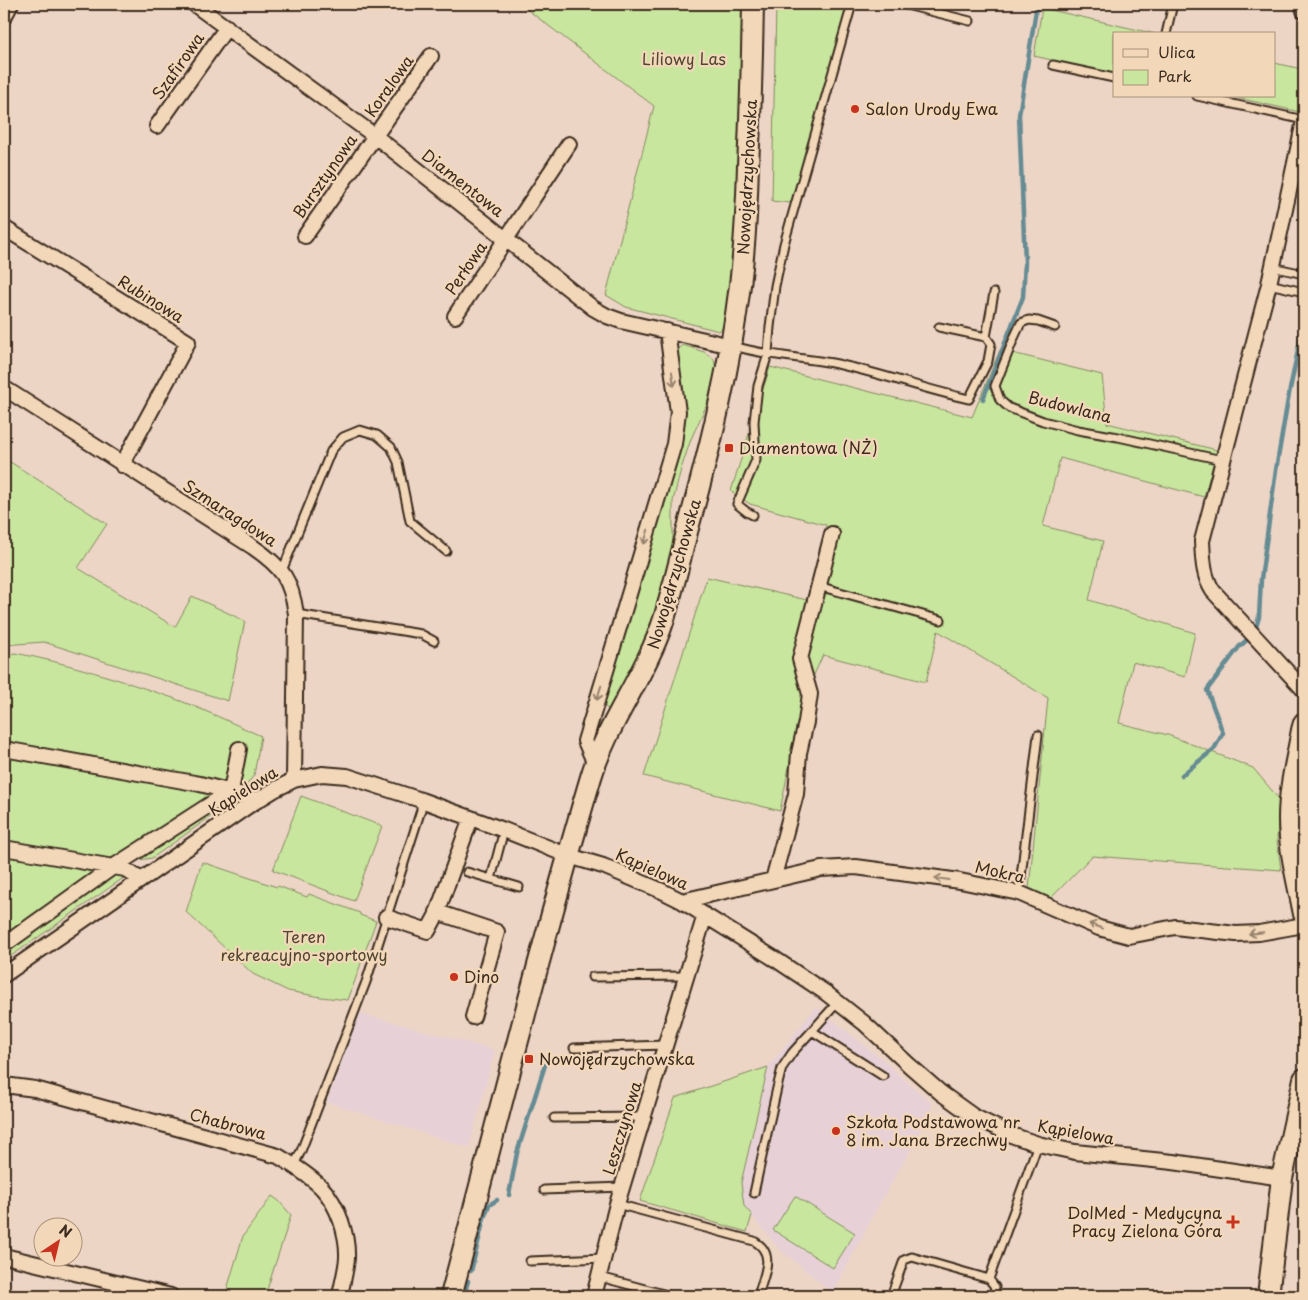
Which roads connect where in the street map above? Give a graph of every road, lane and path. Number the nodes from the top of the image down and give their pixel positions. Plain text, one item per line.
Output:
1 (11, 4) edge
2 (194, 4) edge
3 (753, 4) edge
4 (852, 4) edge
5 (902, 4) edge
6 (1173, 4) edge
7 (1303, 4) edge
8 (1304, 11) edge
9 (4, 17) edge
10 (970, 21) dead end
11 (226, 27) junction
12 (1166, 32) edge
13 (431, 56) dead end
14 (1053, 65) dead end
15 (1113, 78) edge
16 (1206, 98) edge
17 (1304, 120) edge
18 (157, 126) dead end
19 (374, 136) junction
20 (569, 144) dead end
21 (4, 228) edge
22 (305, 236) dead end
23 (506, 239) junction
24 (1272, 266) junction
25 (1304, 274) edge
26 (1269, 284) junction
27 (1304, 292) edge
28 (994, 293) dead end
29 (454, 316) dead end
30 (939, 327) dead end
31 (1056, 328) dead end
32 (667, 331) junction
33 (986, 337) junction
34 (731, 346) junction
35 (768, 354) junction
36 (4, 388) edge
37 (1222, 460) junction
38 (122, 464) junction
39 (754, 515) dead end
40 (832, 534) dead end
41 (446, 551) dead end
42 (282, 571) junction
43 (818, 586) junction
44 (296, 614) junction
45 (941, 620) dead end
46 (434, 641) dead end
47 (1304, 690) edge
48 (1304, 723) edge
49 (1038, 735) dead end
50 (4, 749) edge
51 (239, 750) dead end
52 (595, 764) junction
53 (1298, 779) edge
54 (294, 780) junction
55 (231, 791) junction
56 (257, 800) junction
57 (420, 800) junction
58 (472, 818) junction
59 (504, 830) junction
60 (4, 848) edge
61 (569, 856) junction
62 (113, 867) junction
63 (467, 872) dead end
64 (491, 879) junction
65 (141, 880) junction
66 (773, 880) junction
67 (519, 886) dead end
68 (1019, 893) junction
69 (682, 901) junction
70 (437, 912) junction
71 (705, 914) junction
72 (1304, 914) edge
73 (386, 918) junction
74 (1304, 925) edge
75 (4, 944) edge
76 (4, 975) edge
77 (686, 976) junction
78 (592, 977) dead end
79 (838, 1002) junction
80 (473, 1017) dead end
81 (812, 1031) junction
82 (665, 1046) junction
83 (574, 1048) dead end
84 (883, 1076) dead end
85 (1304, 1079) edge
86 (4, 1085) edge
87 (644, 1117) junction
88 (554, 1118) dead end
89 (1038, 1144) junction
90 (294, 1165) junction
91 (1282, 1178) junction
92 (623, 1187) junction
93 (544, 1190) dead end
94 (754, 1193) dead end
95 (618, 1204) junction
96 (4, 1256) edge
97 (604, 1258) junction
98 (530, 1261) dead end
99 (600, 1277) junction
100 (989, 1279) junction
101 (171, 1296) edge
102 (340, 1296) edge
103 (451, 1296) edge
104 (594, 1296) edge
105 (671, 1296) edge
106 (758, 1296) edge
107 (891, 1296) edge
108 (993, 1296) edge
109 (1268, 1296) edge

1 - 9 street
2 - 11 street, Diamentowa
3 - 34 street, Nowojędrzychowska
4 - 35 lane
5 - 10 lane
6 - 12 lane
7 - 8 street
11 - 18 street, Szafirowa
11 - 19 street, Diamentowa
13 - 19 street, Koralowa
14 - 15 lane
16 - 17 lane
17 - 24 street
19 - 22 street, Bursztynowa
19 - 23 street, Diamentowa
20 - 23 street, Perłowa
21 - 38 street, Rubinowa
23 - 29 street, Perłowa
23 - 32 street, Diamentowa
24 - 25 lane
24 - 26 street
26 - 27 lane
26 - 37 street
28 - 33 lane
30 - 33 lane
31 - 37 lane, Budowlana
32 - 34 street, Diamentowa
32 -> 52 street
33 - 35 lane
34 - 35 lane
34 - 52 street, Nowojędrzychowska
35 - 39 lane
36 - 38 street, Szmaragdowa
37 - 47 street
38 - 42 street, Szmaragdowa
40 - 43 street
41 - 42 lane
42 - 44 street, Szmaragdowa
43 - 45 lane
43 - 66 street
44 - 46 lane
44 - 54 street, Szmaragdowa
48 - 53 street
49 - 68 lane
50 - 55 street
51 - 55 street
52 - 61 street, Nowojędrzychowska
53 - 72 street
54 - 56 street, Kąpielowa
54 - 57 street, Kąpielowa
55 - 56 street
55 - 62 street
56 - 65 street, Kąpielowa
57 - 58 street, Kąpielowa
57 - 73 lane
58 - 59 street, Kąpielowa
58 - 70 street
59 - 61 street, Kąpielowa
59 - 64 lane
60 - 62 street
61 - 69 street, Kąpielowa
61 - 103 street, Nowojędrzychowska
62 - 65 street
62 - 75 street
63 - 64 lane
64 - 67 lane
65 - 76 street, Kąpielowa
68 -> 66 street, Mokra
66 - 69 street, Mokra
74 -> 68 street, Mokra
69 - 71 street, Kąpielowa
70 - 73 street
70 - 80 street
71 - 77 street, Leszczynowa
71 - 79 street, Kąpielowa
73 - 90 lane
77 - 78 lane
77 - 82 street, Leszczynowa
79 - 81 lane
79 - 89 street, Kąpielowa
81 - 84 lane
81 - 94 lane
82 - 83 lane
82 - 87 street, Leszczynowa
85 - 91 street
86 - 90 street, Chabrowa
87 - 88 lane
87 - 92 street, Leszczynowa
89 - 91 street, Kąpielowa
89 - 100 lane
90 - 102 street, Chabrowa
91 - 109 street
92 - 93 lane
92 - 95 street, Leszczynowa
95 - 97 street, Leszczynowa
95 - 106 lane
96 - 101 street
97 - 98 lane
97 - 99 street, Leszczynowa
99 - 104 street, Leszczynowa
99 - 105 lane
100 - 107 lane
100 - 108 lane

